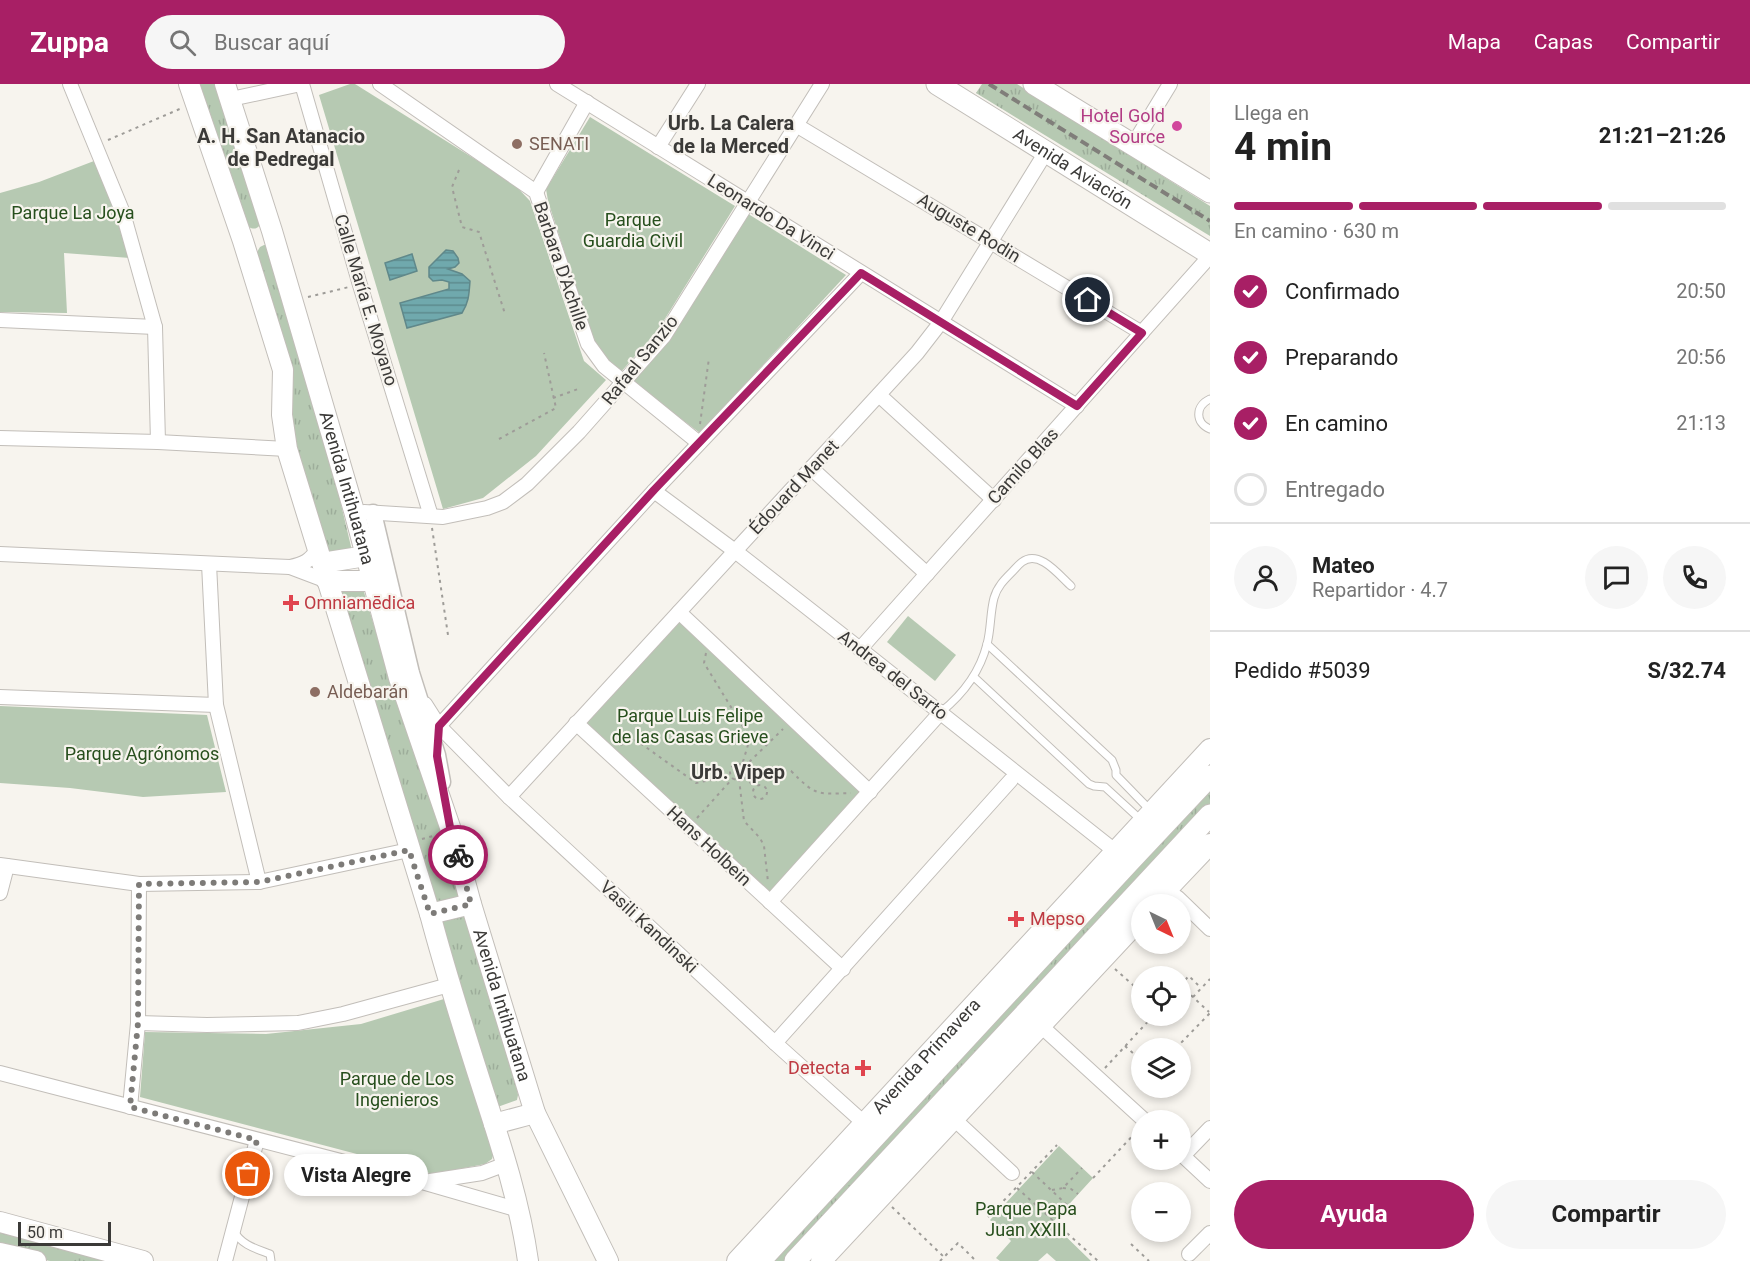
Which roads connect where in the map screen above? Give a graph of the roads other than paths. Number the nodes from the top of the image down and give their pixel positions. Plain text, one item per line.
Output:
1 (70, 84) edge
2 (302, 84) edge
3 (380, 84) edge
4 (557, 84) edge
5 (698, 84) edge
6 (822, 84) edge
7 (1034, 84) edge
8 (1170, 84) edge
9 (947, 87) edge
10 (228, 92) edge
11 (193, 93) edge
12 (586, 102) junction
13 (796, 125) junction
14 (1133, 145) junction
15 (658, 147) junction
16 (1046, 152) junction
17 (536, 192) junction
18 (1210, 192) edge
19 (748, 202) junction
20 (272, 231) junction
21 (243, 240) junction
22 (991, 241) junction
23 (1210, 255) edge
24 (861, 273) junction
25 (0, 320) edge
26 (941, 322) junction
27 (155, 327) junction
28 (1142, 333) junction
29 (624, 381) junction
30 (879, 395) junction
31 (1210, 399) edge
32 (1077, 406) junction
33 (1210, 429) edge
34 (0, 438) edge
35 (158, 442) junction
36 (699, 443) junction
37 (287, 449) junction
38 (812, 468) junction
39 (654, 490) junction
40 (994, 500) junction
41 (432, 516) junction
42 (362, 518) junction
43 (735, 551) junction
44 (0, 554) edge
45 (366, 556) junction
46 (209, 564) junction
47 (322, 564) junction
48 (291, 567) junction
49 (927, 574) junction
50 (373, 581) junction
51 (1071, 586) dead end
52 (679, 612) junction
53 (987, 644) junction
54 (860, 649) junction
55 (974, 677) junction
56 (416, 690) junction
57 (0, 697) edge
58 (216, 705) junction
59 (426, 705) junction
60 (457, 705) junction
61 (941, 712) junction
62 (576, 723) junction
63 (439, 726) junction
64 (461, 749) junction
65 (1210, 749) edge
66 (437, 756) junction
67 (1116, 775) junction
68 (1210, 776) edge
69 (1011, 780) dead end
70 (1105, 787) junction
71 (865, 792) junction
72 (509, 797) junction
73 (1210, 815) edge
74 (1147, 816) junction
75 (451, 828) junction
76 (1210, 844) edge
77 (408, 847) junction
78 (1122, 856) junction
79 (4, 866) edge
80 (259, 882) junction
81 (139, 884) junction
82 (1157, 891) edge
83 (0, 893) edge
84 (770, 902) junction
85 (471, 904) junction
86 (430, 914) junction
87 (1131, 929) edge
88 (1210, 929) edge
89 (843, 969) junction
90 (449, 984) junction
91 (138, 1023) junction
92 (1041, 1026) junction
93 (775, 1043) junction
94 (0, 1073) edge
95 (130, 1107) junction
96 (1133, 1110) edge
97 (535, 1113) junction
98 (954, 1119) junction
99 (864, 1123) junction
100 (494, 1124) junction
101 (1210, 1128) edge
102 (257, 1140) junction
103 (1191, 1146) edge
104 (1191, 1163) edge
105 (506, 1164) junction
106 (1012, 1173) dead end
107 (1210, 1180) edge
108 (422, 1182) junction
109 (519, 1210) junction
110 (0, 1222) edge
111 (233, 1229) junction
112 (1210, 1233) edge
113 (0, 1253) edge
114 (1189, 1254) dead end
115 (36, 1261) edge
116 (144, 1261) edge
117 (225, 1261) edge
118 (272, 1261) edge
119 (528, 1261) edge
120 (608, 1261) edge
121 (737, 1261) edge
122 (760, 1261) edge
123 (795, 1261) edge
124 (821, 1261) edge

1 - 27 street
2 - 10 street
2 - 41 street, Calle María E. Moyano
3 - 17 street, Barbara D'Achille
4 - 12 street, Leonardo Da Vinci
5 - 15 street
6 - 13 street, Rafael Sanzio
7 - 14 main road
8 - 14 street
9 - 16 main road, Avenida Aviación
10 - 20 main road, Avenida Intihuatana
11 - 21 main road
12 - 15 street, Leonardo Da Vinci
12 - 17 street
13 - 19 street, Rafael Sanzio
13 - 22 street, Auguste Rodin
14 - 18 main road
15 - 19 street, Leonardo Da Vinci
16 - 22 street, Édouard Manet
16 - 23 main road, Avenida Aviación
17 - 29 street, Barbara D'Achille
19 - 24 street, Leonardo Da Vinci
19 - 29 street, Rafael Sanzio
20 - 21 main road
20 - 42 main road, Avenida Intihuatana
21 - 37 main road
22 - 26 street, Édouard Manet
22 - 28 street, Auguste Rodin
23 - 28 street, Camilo Blas
24 - 26 street, Leonardo Da Vinci
24 - 36 street
25 - 27 street
26 - 30 street, Édouard Manet
26 - 32 street, Leonardo Da Vinci
27 - 35 street
28 - 32 street, Camilo Blas
29 - 36 street, Barbara D'Achille
29 - 41 street, Rafael Sanzio
30 - 38 street, Édouard Manet
30 - 40 street
31 - 33 lane
32 - 40 street, Camilo Blas
34 - 35 street
35 - 37 street
36 - 39 street
37 - 47 main road
38 - 43 street, Édouard Manet
38 - 49 street
39 - 43 street, Andrea del Sarto
39 - 60 street
40 - 49 street, Camilo Blas
41 - 42 street, Rafael Sanzio
42 - 45 main road, Avenida Intihuatana
42 - 56 street
43 - 52 street, Édouard Manet
43 - 54 street, Andrea del Sarto
44 - 46 street
45 - 47 main road
45 - 50 main road, Avenida Intihuatana
46 - 48 street
46 - 58 street
47 - 48 street
47 - 48 street
47 - 50 main road
47 - 77 main road
49 - 54 street, Camilo Blas
50 - 75 main road, Avenida Intihuatana
51 - 53 lane
52 - 62 street, Édouard Manet
52 - 71 street
53 - 55 lane
53 - 67 lane
54 - 61 street, Andrea del Sarto
55 - 61 lane
55 - 70 lane
56 - 59 street, Vasili Kandinski
56 - 66 street
57 - 58 street
58 - 80 street
59 - 60 street
59 - 63 street, Vasili Kandinski
60 - 63 street
61 - 71 street
61 - 78 street, Andrea del Sarto
62 - 72 street, Édouard Manet
62 - 84 street, Hans Holbein
63 - 64 street, Vasili Kandinski
63 - 66 street
64 - 66 street
64 - 72 street, Vasili Kandinski
65 - 74 main road
66 - 75 street
67 - 70 lane
67 - 74 lane
68 - 78 main road
69 - 89 street
70 - 74 lane
71 - 84 street
72 - 93 street, Vasili Kandinski
73 - 82 main road
74 - 78 main road
75 - 85 main road, Avenida Intihuatana
76 - 82 main road
77 - 80 street
77 - 86 main road
78 - 99 main road, Avenida Primavera
78 - 122 main road, Avenida Primavera
79 - 81 street
79 - 83 street
80 - 81 street
81 - 91 street
82 - 88 street
82 - 123 main road
84 - 89 street, Hans Holbein
85 - 86 main road
85 - 97 main road, Avenida Intihuatana
86 - 90 main road
87 - 92 main road
89 - 93 street
90 - 91 street
90 - 100 main road
91 - 95 street
92 - 96 street
92 - 98 main road
93 - 99 street, Vasili Kandinski
94 - 95 street
95 - 102 street
97 - 100 main road
97 - 120 main road, Avenida Intihuatana
98 - 106 street
98 - 124 main road
99 - 121 main road, Avenida Primavera
100 - 105 main road
101 - 103 street
102 - 108 street
102 - 111 street
104 - 107 street
105 - 108 street
105 - 109 main road
108 - 109 street
109 - 119 main road
110 - 116 main road
111 - 117 street
111 - 118 lane
112 - 114 street
113 - 115 main road

